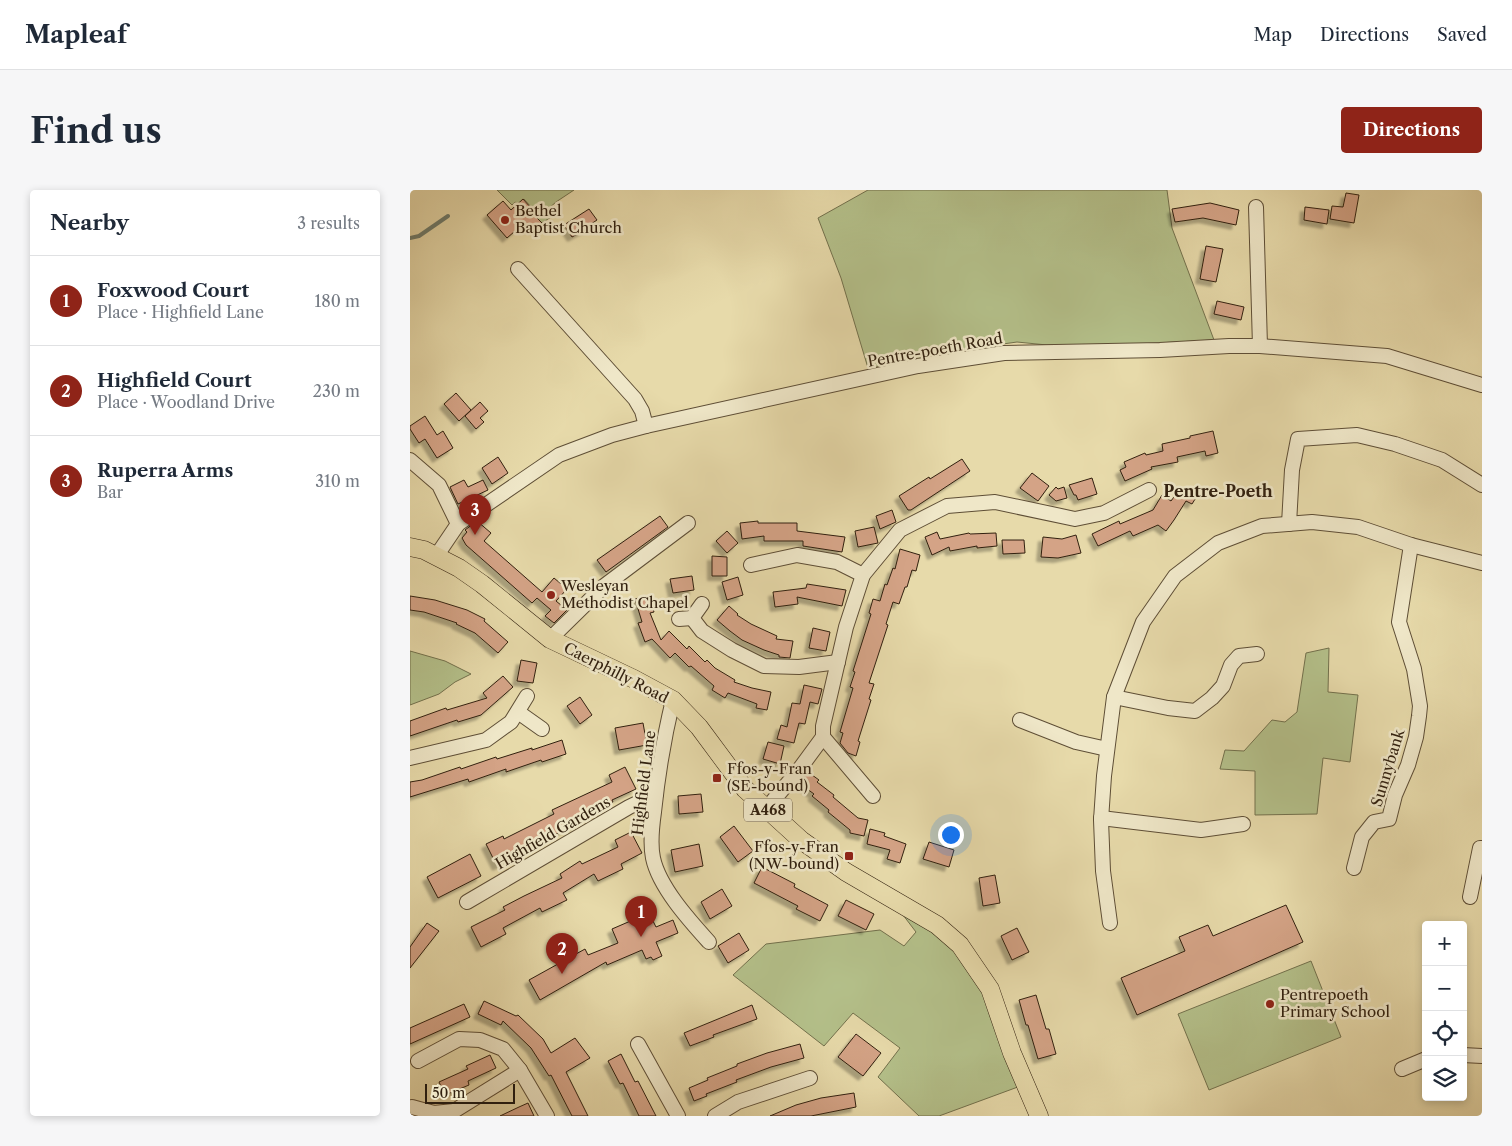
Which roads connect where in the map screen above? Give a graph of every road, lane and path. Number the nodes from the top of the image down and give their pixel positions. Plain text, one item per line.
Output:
1 (1256, 208) dead end
2 (518, 268) dead end
3 (1260, 346) junction
4 (1482, 385) edge
5 (646, 426) junction
6 (410, 460) edge
7 (1482, 485) edge
8 (1149, 490) dead end
9 (688, 523) dead end
10 (458, 524) junction
11 (1289, 524) junction
12 (1411, 545) junction
13 (410, 547) edge
14 (437, 555) junction
15 (1482, 563) edge
16 (751, 565) dead end
17 (863, 575) junction
18 (702, 604) dead end
19 (550, 639) junction
20 (1257, 654) dead end
21 (838, 662) junction
22 (527, 696) dead end
23 (1114, 697) junction
24 (673, 700) junction
25 (518, 712) junction
26 (1020, 720) dead end
27 (542, 729) dead end
28 (823, 737) junction
29 (1107, 749) junction
30 (410, 758) edge
31 (656, 794) junction
32 (873, 796) dead end
33 (766, 809) junction
34 (1101, 818) junction
35 (1243, 824) dead end
36 (1482, 848) edge
37 (1354, 868) dead end
38 (1470, 897) dead end
39 (467, 902) dead end
40 (1110, 923) dead end
41 (709, 942) dead end
42 (638, 1044) dead end
43 (1467, 1055) edge
44 (1482, 1056) edge
45 (418, 1061) dead end
46 (1422, 1061) edge
47 (1402, 1069) dead end
48 (520, 1070) junction
49 (810, 1078) dead end
50 (412, 1107) dead end
51 (547, 1116) edge
52 (678, 1116) edge
53 (715, 1116) edge
54 (1040, 1116) edge

1 - 3 street
2 - 5 street
3 - 4 street, Pentre-poeth Road
3 - 5 street, Pentre-poeth Road
5 - 10 street, Pentre-poeth Road
6 - 10 street
7 - 11 street
8 - 17 street
9 - 19 street
10 - 14 street, Pentre-poeth Road
11 - 12 street
11 - 23 street
12 - 15 street
12 - 37 street, Sunnybank
13 - 14 main road, Caerphilly Road / A468
14 - 19 main road, Caerphilly Road / A468
16 - 17 street
17 - 21 street
18 - 21 street
19 - 24 main road, Caerphilly Road / A468
20 - 23 street
21 - 28 street
22 - 25 street
23 - 29 street
24 - 31 street, Highfield Lane
24 - 33 main road, Caerphilly Road / A468
25 - 27 street
25 - 30 street
26 - 29 street
28 - 32 street
28 - 33 street
29 - 34 street
31 - 39 street, Highfield Gardens
31 - 41 street, Highfield Lane
33 - 54 main road, Caerphilly Road / A468
34 - 35 street
34 - 40 street
36 - 38 street
42 - 52 street
43 - 44 street
45 - 48 street
46 - 47 street
48 - 50 street
48 - 51 street
49 - 53 street

